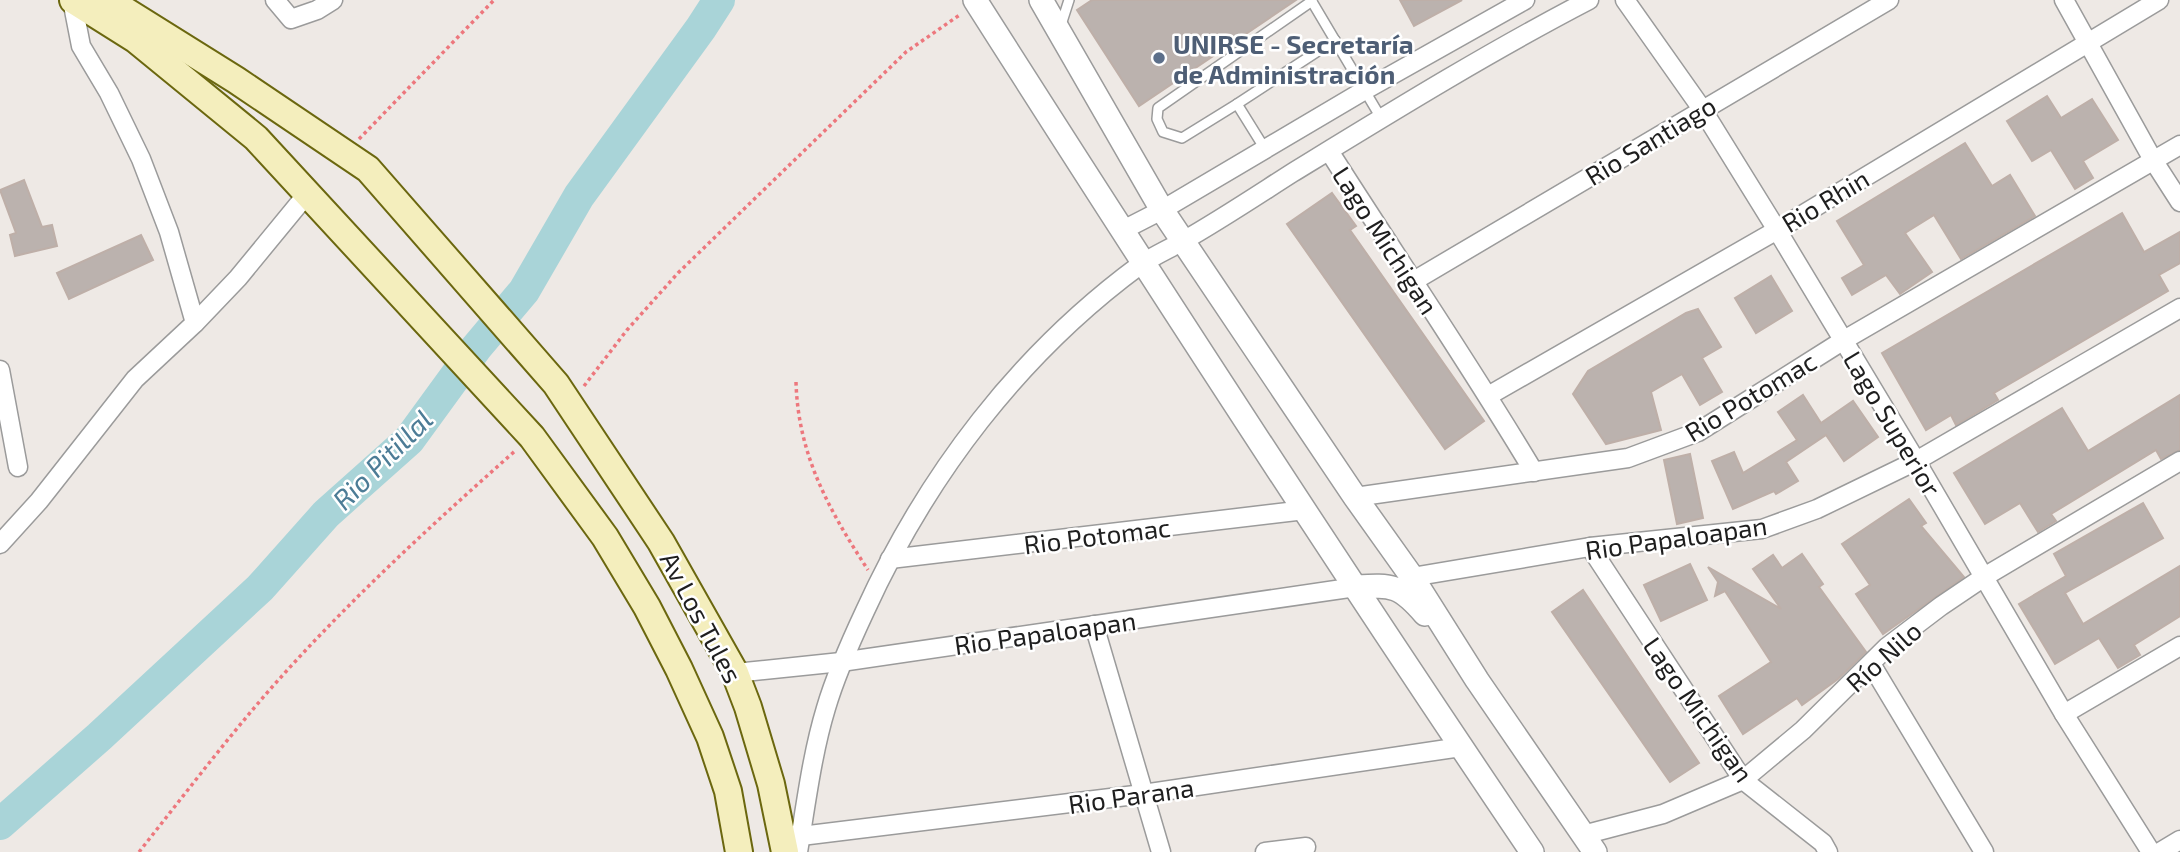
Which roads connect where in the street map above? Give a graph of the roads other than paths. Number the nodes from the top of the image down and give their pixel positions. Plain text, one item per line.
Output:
1 (73, 0) edge
2 (108, 0) edge
3 (275, 0) edge
4 (332, 0) edge
5 (1041, 0) edge
6 (1069, 0) edge
7 (1525, 0) edge
8 (1589, 0) edge
9 (1625, 0) edge
10 (1889, 0) edge
11 (2064, 0) edge
12 (2160, 0) edge
13 (976, 1) edge
14 (1312, 1) edge
15 (1500, 14) junction
16 (1059, 30) junction
17 (1335, 40) junction
18 (1513, 40) junction
19 (2089, 43) junction
20 (1365, 90) junction
21 (1237, 104) junction
22 (1702, 109) junction
23 (1381, 118) junction
24 (2180, 145) edge
25 (1265, 149) junction
26 (1329, 151) junction
27 (2153, 160) junction
28 (315, 202) junction
29 (2180, 202) edge
30 (1162, 210) junction
31 (1777, 229) junction
32 (1123, 230) junction
33 (1183, 241) junction
34 (1142, 264) junction
35 (1412, 282) junction
36 (2180, 308) edge
37 (195, 323) junction
38 (1844, 340) junction
39 (0, 370) edge
40 (1488, 396) junction
41 (1916, 461) junction
42 (2180, 461) edge
43 (18, 467) dead end
44 (1534, 472) junction
45 (1355, 497) junction
46 (1305, 510) junction
47 (0, 544) edge
48 (1590, 547) junction
49 (890, 559) junction
50 (1412, 577) junction
51 (1984, 578) junction
52 (1356, 587) junction
53 (1094, 625) junction
54 (2180, 646) edge
55 (841, 662) junction
56 (1871, 664) junction
57 (735, 673) junction
58 (1477, 680) junction
59 (2064, 714) junction
60 (1461, 747) junction
61 (1743, 779) junction
62 (1143, 794) junction
63 (2180, 840) edge
64 (1589, 844) edge
65 (795, 847) edge
66 (1306, 847) dead end
67 (739, 852) edge
68 (1161, 852) edge
69 (1265, 852) edge
70 (1532, 852) edge
71 (1828, 852) edge
72 (1984, 852) edge
73 (2151, 852) edge
74 (2160, 852) edge

1 - 28 main road, Av Los Tules
1 - 37 street
2 - 57 main road, Av Los Tules
3 - 4 street
5 - 16 street
6 - 16 lane
7 - 15 street
8 - 18 street
9 - 22 street, Lago Superior
10 - 22 street, Rio Santiago
11 - 19 street
12 - 19 street, Rio Rhin
13 - 32 street
14 - 17 lane
14 - 21 lane
15 - 18 street
15 - 20 street
16 - 30 street
17 - 20 lane
17 - 21 lane
18 - 23 street
19 - 27 street
19 - 31 street, Rio Rhin
20 - 23 lane
20 - 25 street
21 - 25 lane
22 - 31 street, Lago Superior
22 - 35 street, Rio Santiago
23 - 26 street
24 - 27 street, Rio Potomac
25 - 30 street
26 - 33 street
26 - 35 street, Lago Michigan
27 - 29 street
27 - 38 street, Rio Potomac
28 - 37 street
28 - 67 main road, Av Los Tules
30 - 32 street
30 - 33 street
31 - 38 street, Lago Superior
31 - 40 street, Rio Rhin
32 - 34 street
33 - 34 street
33 - 45 street
34 - 46 street
34 - 49 street
35 - 40 street, Lago Michigan
36 - 41 street, Rio Papaloapan
37 - 47 street
38 - 41 street, Lago Superior
38 - 44 street, Rio Potomac
39 - 43 street
40 - 44 street, Lago Michigan
41 - 48 street, Rio Papaloapan
41 - 51 street, Lago Superior
42 - 51 street, Río Nilo
44 - 45 street, Rio Potomac
45 - 50 street
46 - 49 street, Rio Potomac
46 - 52 street
48 - 50 street, Rio Papaloapan
48 - 61 street, Lago Michigan
49 - 55 street
50 - 58 street
51 - 56 street, Río Nilo
51 - 59 street, Lago Superior
52 - 53 street, Rio Papaloapan
52 - 58 street
52 - 60 street
53 - 55 street, Rio Papaloapan
53 - 62 street
54 - 59 street
55 - 57 street, Rio Papaloapan
55 - 65 street
56 - 61 street, Río Nilo
56 - 72 street
57 - 65 main road, Av Los Tules
58 - 64 street
59 - 73 street, Lago Superior
60 - 62 street, Rio Parana
60 - 70 street
61 - 64 street, Río Nilo
61 - 71 street, Lago Michigan
62 - 65 street, Rio Parana
62 - 68 street
63 - 74 street
66 - 69 street

